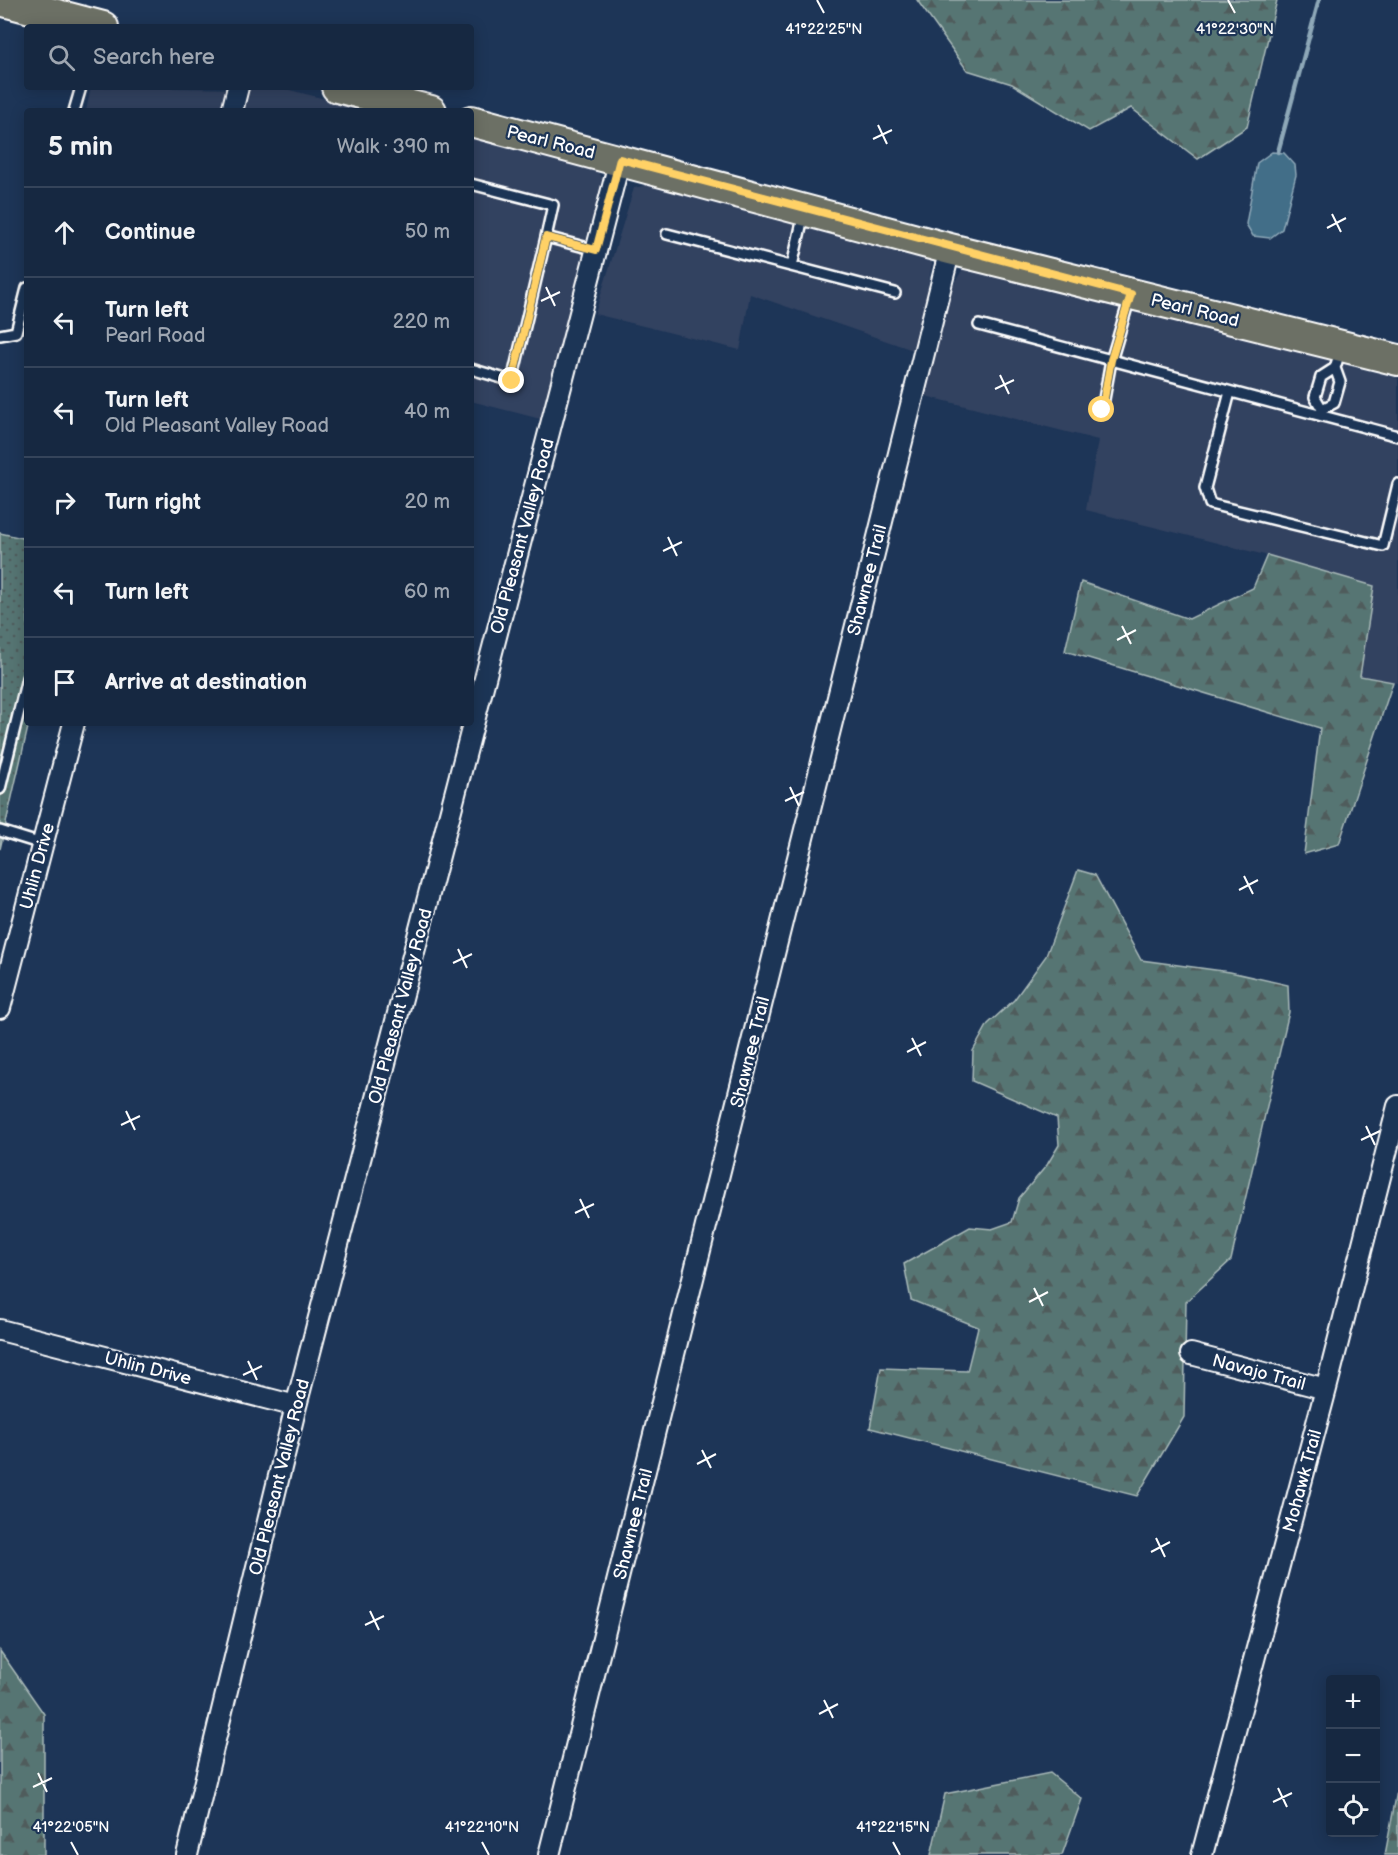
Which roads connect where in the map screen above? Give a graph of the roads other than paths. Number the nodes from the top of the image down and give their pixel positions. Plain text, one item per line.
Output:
1 (0, 0) edge
2 (45, 6) edge
3 (92, 24) edge
4 (80, 90) edge
5 (237, 90) edge
6 (349, 90) edge
7 (75, 108) edge
8 (233, 108) edge
9 (419, 108) edge
10 (474, 122) edge
11 (620, 159) junction
12 (474, 185) edge
13 (805, 210) junction
14 (668, 234) dead end
15 (546, 237) junction
16 (950, 249) junction
17 (596, 250) junction
18 (792, 266) junction
19 (895, 293) dead end
20 (1131, 294) junction
21 (24, 300) edge
22 (979, 325) dead end
23 (0, 335) edge
24 (1338, 357) junction
25 (1111, 360) junction
26 (1398, 360) edge
27 (474, 370) edge
28 (1230, 392) junction
29 (1102, 410) dead end
30 (1321, 412) junction
31 (1398, 436) edge
32 (1398, 484) edge
33 (24, 690) edge
34 (474, 720) edge
35 (73, 726) edge
36 (472, 726) edge
37 (0, 789) edge
38 (0, 831) edge
39 (42, 844) junction
40 (6, 963) edge
41 (0, 1008) edge
42 (1398, 1106) edge
43 (0, 1330) edge
44 (1191, 1354) dead end
45 (1326, 1389) junction
46 (296, 1406) junction
47 (187, 1855) edge
48 (549, 1855) edge
49 (1202, 1855) edge

1 - 2 main road
2 - 3 main road
4 - 7 lane
5 - 8 street
6 - 9 main road
10 - 11 main road, Pearl Road
11 - 13 main road, Pearl Road
11 - 17 street, Old Pleasant Valley Road
12 - 15 lane
13 - 16 main road, Pearl Road
13 - 18 lane
14 - 18 lane
15 - 17 lane
15 - 27 lane
16 - 20 main road, Pearl Road
16 - 48 street, Shawnee Trail
17 - 34 street, Old Pleasant Valley Road
18 - 19 lane
20 - 24 main road, Pearl Road
20 - 25 lane
21 - 23 lane
22 - 25 lane
24 - 26 main road, Pearl Road
24 - 30 lane
24 - 30 lane
25 - 28 lane
25 - 29 lane
28 - 30 lane
28 - 32 lane
30 - 31 lane
33 - 37 lane
35 - 39 street, Uhlin Drive
36 - 46 street, Old Pleasant Valley Road
38 - 39 lane
39 - 40 street, Uhlin Drive
40 - 41 street, Uhlin Drive
42 - 45 street, Mohawk Trail
43 - 46 street, Uhlin Drive
44 - 45 street, Navajo Trail
45 - 49 street, Mohawk Trail
46 - 47 street, Old Pleasant Valley Road

